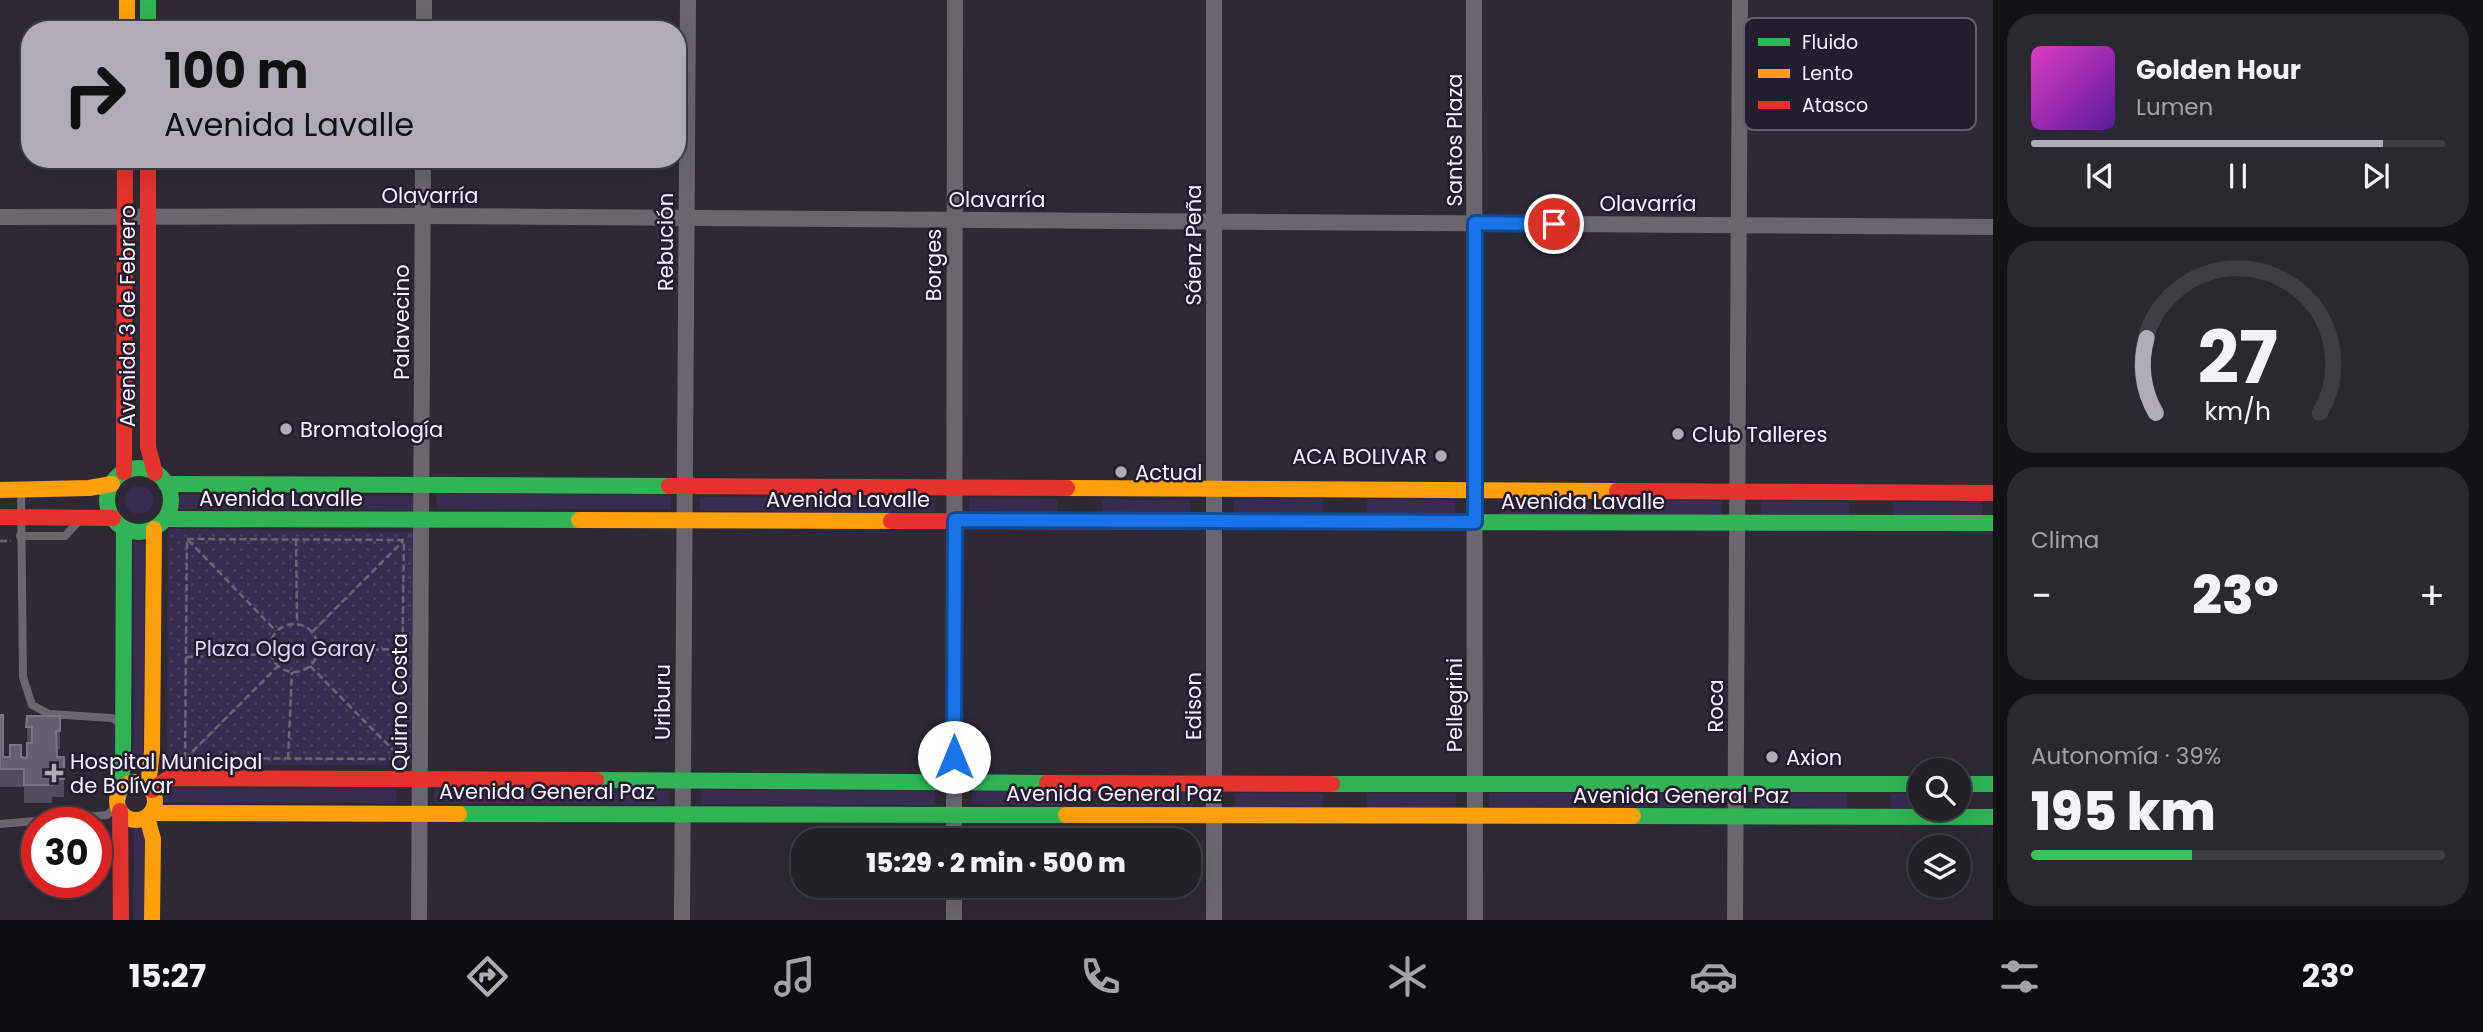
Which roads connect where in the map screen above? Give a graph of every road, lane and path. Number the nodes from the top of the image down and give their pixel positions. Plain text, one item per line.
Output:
1 (127, 0) edge
2 (148, 0) edge
3 (424, 0) edge
4 (688, 0) edge
5 (955, 0) edge
6 (1214, 0) edge
7 (1475, 0) edge
8 (1740, 0) edge
9 (127, 21) edge
10 (148, 21) edge
11 (424, 21) edge
12 (125, 168) edge
13 (148, 168) edge
14 (423, 168) edge
15 (423, 216) junction
16 (0, 217) edge
17 (125, 218) junction
18 (149, 218) junction
19 (686, 218) junction
20 (954, 220) junction
21 (1214, 221) junction
22 (1475, 223) junction
23 (1738, 225) junction
24 (1993, 227) edge
25 (125, 358) junction
26 (146, 358) junction
27 (124, 472) junction
28 (161, 478) junction
29 (111, 484) junction
30 (421, 485) junction
31 (685, 485) junction
32 (953, 487) junction
33 (0, 490) edge
34 (21, 490) junction
35 (1214, 491) junction
36 (1475, 491) junction
37 (1737, 492) junction
38 (1993, 493) edge
39 (0, 517) edge
40 (20, 517) junction
41 (82, 518) junction
42 (421, 519) junction
43 (684, 520) junction
44 (955, 520) junction
45 (1214, 521) junction
46 (1475, 522) junction
47 (1737, 522) junction
48 (1993, 523) edge
49 (118, 524) junction
50 (160, 524) junction
51 (20, 536) junction
52 (187, 539) junction
53 (296, 539) junction
54 (404, 540) junction
55 (296, 622) junction
56 (276, 631) junction
57 (312, 632) junction
58 (403, 649) junction
59 (318, 651) junction
60 (270, 654) junction
61 (186, 657) junction
62 (278, 666) junction
63 (310, 666) junction
64 (292, 672) junction
65 (123, 726) junction
66 (185, 758) junction
67 (288, 758) junction
68 (401, 759) junction
69 (177, 766) dead end
70 (420, 777) junction
71 (683, 779) junction
72 (954, 783) junction
73 (1214, 783) junction
74 (1736, 784) junction
75 (1908, 784) edge
76 (1971, 784) edge
77 (1993, 784) edge
78 (1475, 785) junction
79 (150, 788) junction
80 (119, 804) junction
81 (420, 811) junction
82 (683, 812) junction
83 (954, 813) junction
84 (1214, 814) junction
85 (150, 815) junction
86 (1475, 815) junction
87 (1735, 816) junction
88 (1993, 817) edge
89 (0, 824) edge
90 (954, 828) edge
91 (954, 898) edge
92 (121, 920) edge
93 (152, 920) edge
94 (419, 920) edge
95 (682, 920) edge
96 (954, 920) edge
97 (1214, 920) edge
98 (1475, 920) edge
99 (1735, 920) edge

1 - 9 street
2 - 10 street
3 - 11 street
4 - 19 street, Rebución
5 - 20 street, Borges
6 - 21 street, Sáenz Peña
7 - 22 street, Santos Plaza
8 - 23 street, Roca
12 - 17 street, Avenida 3 de Febrero
13 - 18 street, Avenida 3 de Febrero
14 - 15 street, Palavecino
15 - 18 street, Olavarría
15 - 19 street, Olavarría
15 - 30 street, Palavecino
16 - 17 street, Olavarría
17 - 18 street, Olavarría
17 - 25 street, Avenida 3 de Febrero
18 - 26 street, Avenida 3 de Febrero
19 - 20 street, Olavarría
19 - 31 street, Rebución
20 - 21 street, Olavarría
20 - 32 street, Borges
21 - 22 street, Olavarría
21 - 35 street, Sáenz Peña
22 - 23 street, Olavarría
22 - 36 street, Santos Plaza
23 - 24 street, Olavarría
23 - 37 street, Roca
25 - 26 street
25 - 27 street, Avenida 3 de Febrero
26 - 28 street, Avenida 3 de Febrero
27 - 28 street
27 - 29 street
28 - 30 street, Avenida Lavalle
28 - 50 street
29 - 34 street
29 - 49 street
30 - 31 street, Avenida Lavalle
30 - 42 street, Quirno Costa
31 - 32 street, Avenida Lavalle
31 - 43 street, Uriburu
32 - 35 street, Avenida Lavalle
32 - 44 street, Borges
33 - 34 street
34 - 40 lane
35 - 36 street, Avenida Lavalle
35 - 45 street, Edison
36 - 37 street, Avenida Lavalle
36 - 46 street, Pellegrini
37 - 38 street, Avenida Lavalle
37 - 47 street, Roca
39 - 40 street
40 - 41 street
40 - 51 lane
41 - 49 street
41 - 51 lane
42 - 43 street, Avenida Lavalle
42 - 50 street, Avenida Lavalle
42 - 70 street, Quirno Costa
43 - 44 street, Avenida Lavalle
43 - 71 street, Uriburu
44 - 45 street, Avenida Lavalle
44 - 72 street, Borges
45 - 46 street, Avenida Lavalle
45 - 73 street, Edison
46 - 47 street, Avenida Lavalle
46 - 78 street, Pellegrini
47 - 48 street, Avenida Lavalle
47 - 74 street, Roca
49 - 50 street
49 - 65 street
50 - 52 path
50 - 79 street
51 - 65 lane
52 - 53 path
52 - 56 path
52 - 61 path
53 - 54 path
53 - 55 path
54 - 57 path
54 - 58 path
55 - 56 path
55 - 57 path
56 - 60 path
57 - 59 path
58 - 59 path
58 - 68 path
59 - 63 path
60 - 61 path
60 - 62 path
61 - 66 path
62 - 64 path
62 - 66 path
63 - 64 path
63 - 68 path
64 - 67 path
65 - 80 street
66 - 67 path
66 - 69 path
67 - 68 path
70 - 71 street, Avenida General Paz
70 - 79 street, Avenida General Paz
70 - 81 street, Quirno Costa
71 - 72 street, Avenida General Paz
71 - 82 street, Uriburu
72 - 73 street, Avenida General Paz
72 - 83 street, Borges
73 - 78 street, Avenida General Paz
73 - 84 street, Edison
74 - 75 street, Avenida General Paz
74 - 78 street, Avenida General Paz
74 - 87 street, Roca
76 - 77 street
78 - 86 street, Pellegrini
79 - 80 street
79 - 85 street
80 - 85 street
80 - 89 lane
80 - 92 street
81 - 82 street, Avenida General Paz
81 - 85 street, Avenida General Paz
81 - 94 street, Quirno Costa
82 - 83 street, Avenida General Paz
82 - 95 street, Uriburu
83 - 84 street, Avenida General Paz
83 - 90 street, Borges
84 - 86 street, Avenida General Paz
84 - 97 street, Edison
85 - 93 street
86 - 87 street, Avenida General Paz
86 - 98 street, Pellegrini
87 - 88 street, Avenida General Paz
87 - 99 street, Roca
91 - 96 street

